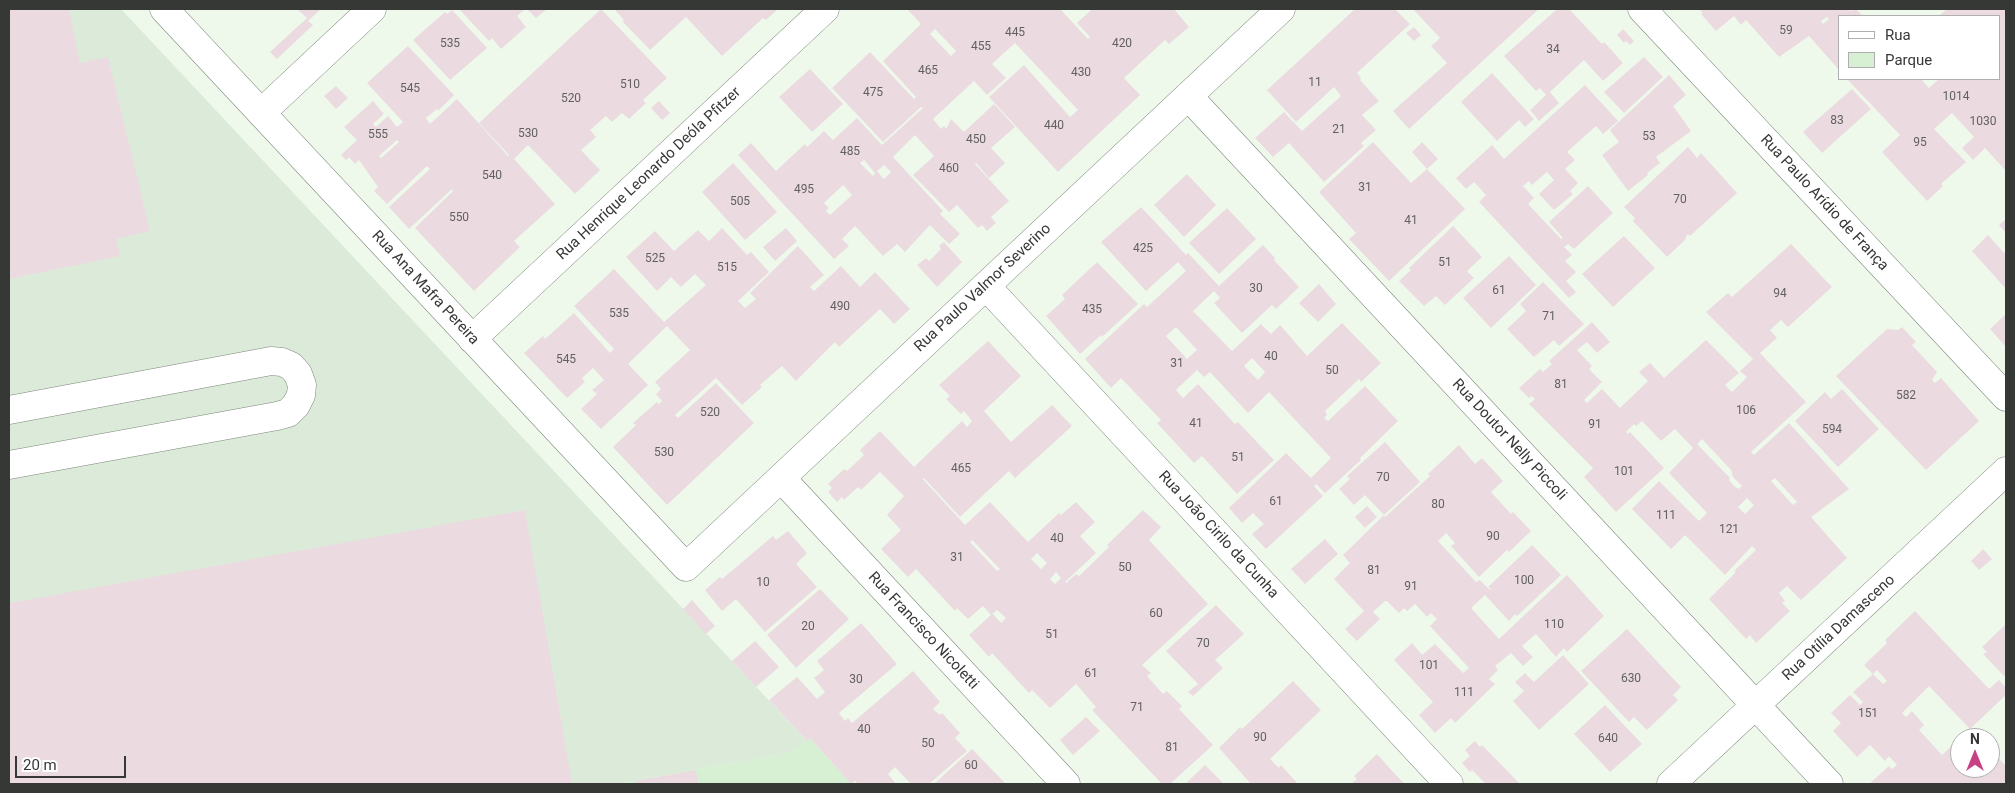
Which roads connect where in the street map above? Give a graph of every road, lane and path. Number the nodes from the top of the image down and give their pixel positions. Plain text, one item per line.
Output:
1 (164, 9) edge
2 (372, 9) edge
3 (825, 9) edge
4 (1281, 9) edge
5 (1642, 9) edge
6 (1188, 96) junction
7 (261, 112) junction
8 (986, 286) junction
9 (472, 339) junction
10 (2006, 397) edge
11 (9, 410) edge
12 (9, 465) edge
13 (2006, 471) edge
14 (780, 478) junction
15 (686, 567) joint
16 (1755, 705) junction
17 (1066, 784) edge
18 (1449, 784) edge
19 (1671, 784) edge
20 (1829, 784) edge

1 - 7 street, Rua Ana Mafra Pereira
2 - 7 street
3 - 9 street, Rua Henrique Leonardo Deóla Pfitzer
4 - 6 street, Rua Paulo Valmor Severino
5 - 10 street, Rua Paulo Arídio de França
6 - 8 street, Rua Paulo Valmor Severino
6 - 16 street, Rua Doutor Nelly Piccoli
7 - 9 street, Rua Ana Mafra Pereira
8 - 14 street, Rua Paulo Valmor Severino
8 - 18 street, Rua João Cirilo da Cunha
9 - 15 street, Rua Ana Mafra Pereira
11 - 12 street
13 - 16 street, Rua Otília Damasceno
14 - 15 street, Rua Paulo Valmor Severino
14 - 17 street, Rua Francisco Nicoletti
16 - 19 street, Rua Otília Damasceno
16 - 20 street, Rua Doutor Nelly Piccoli

